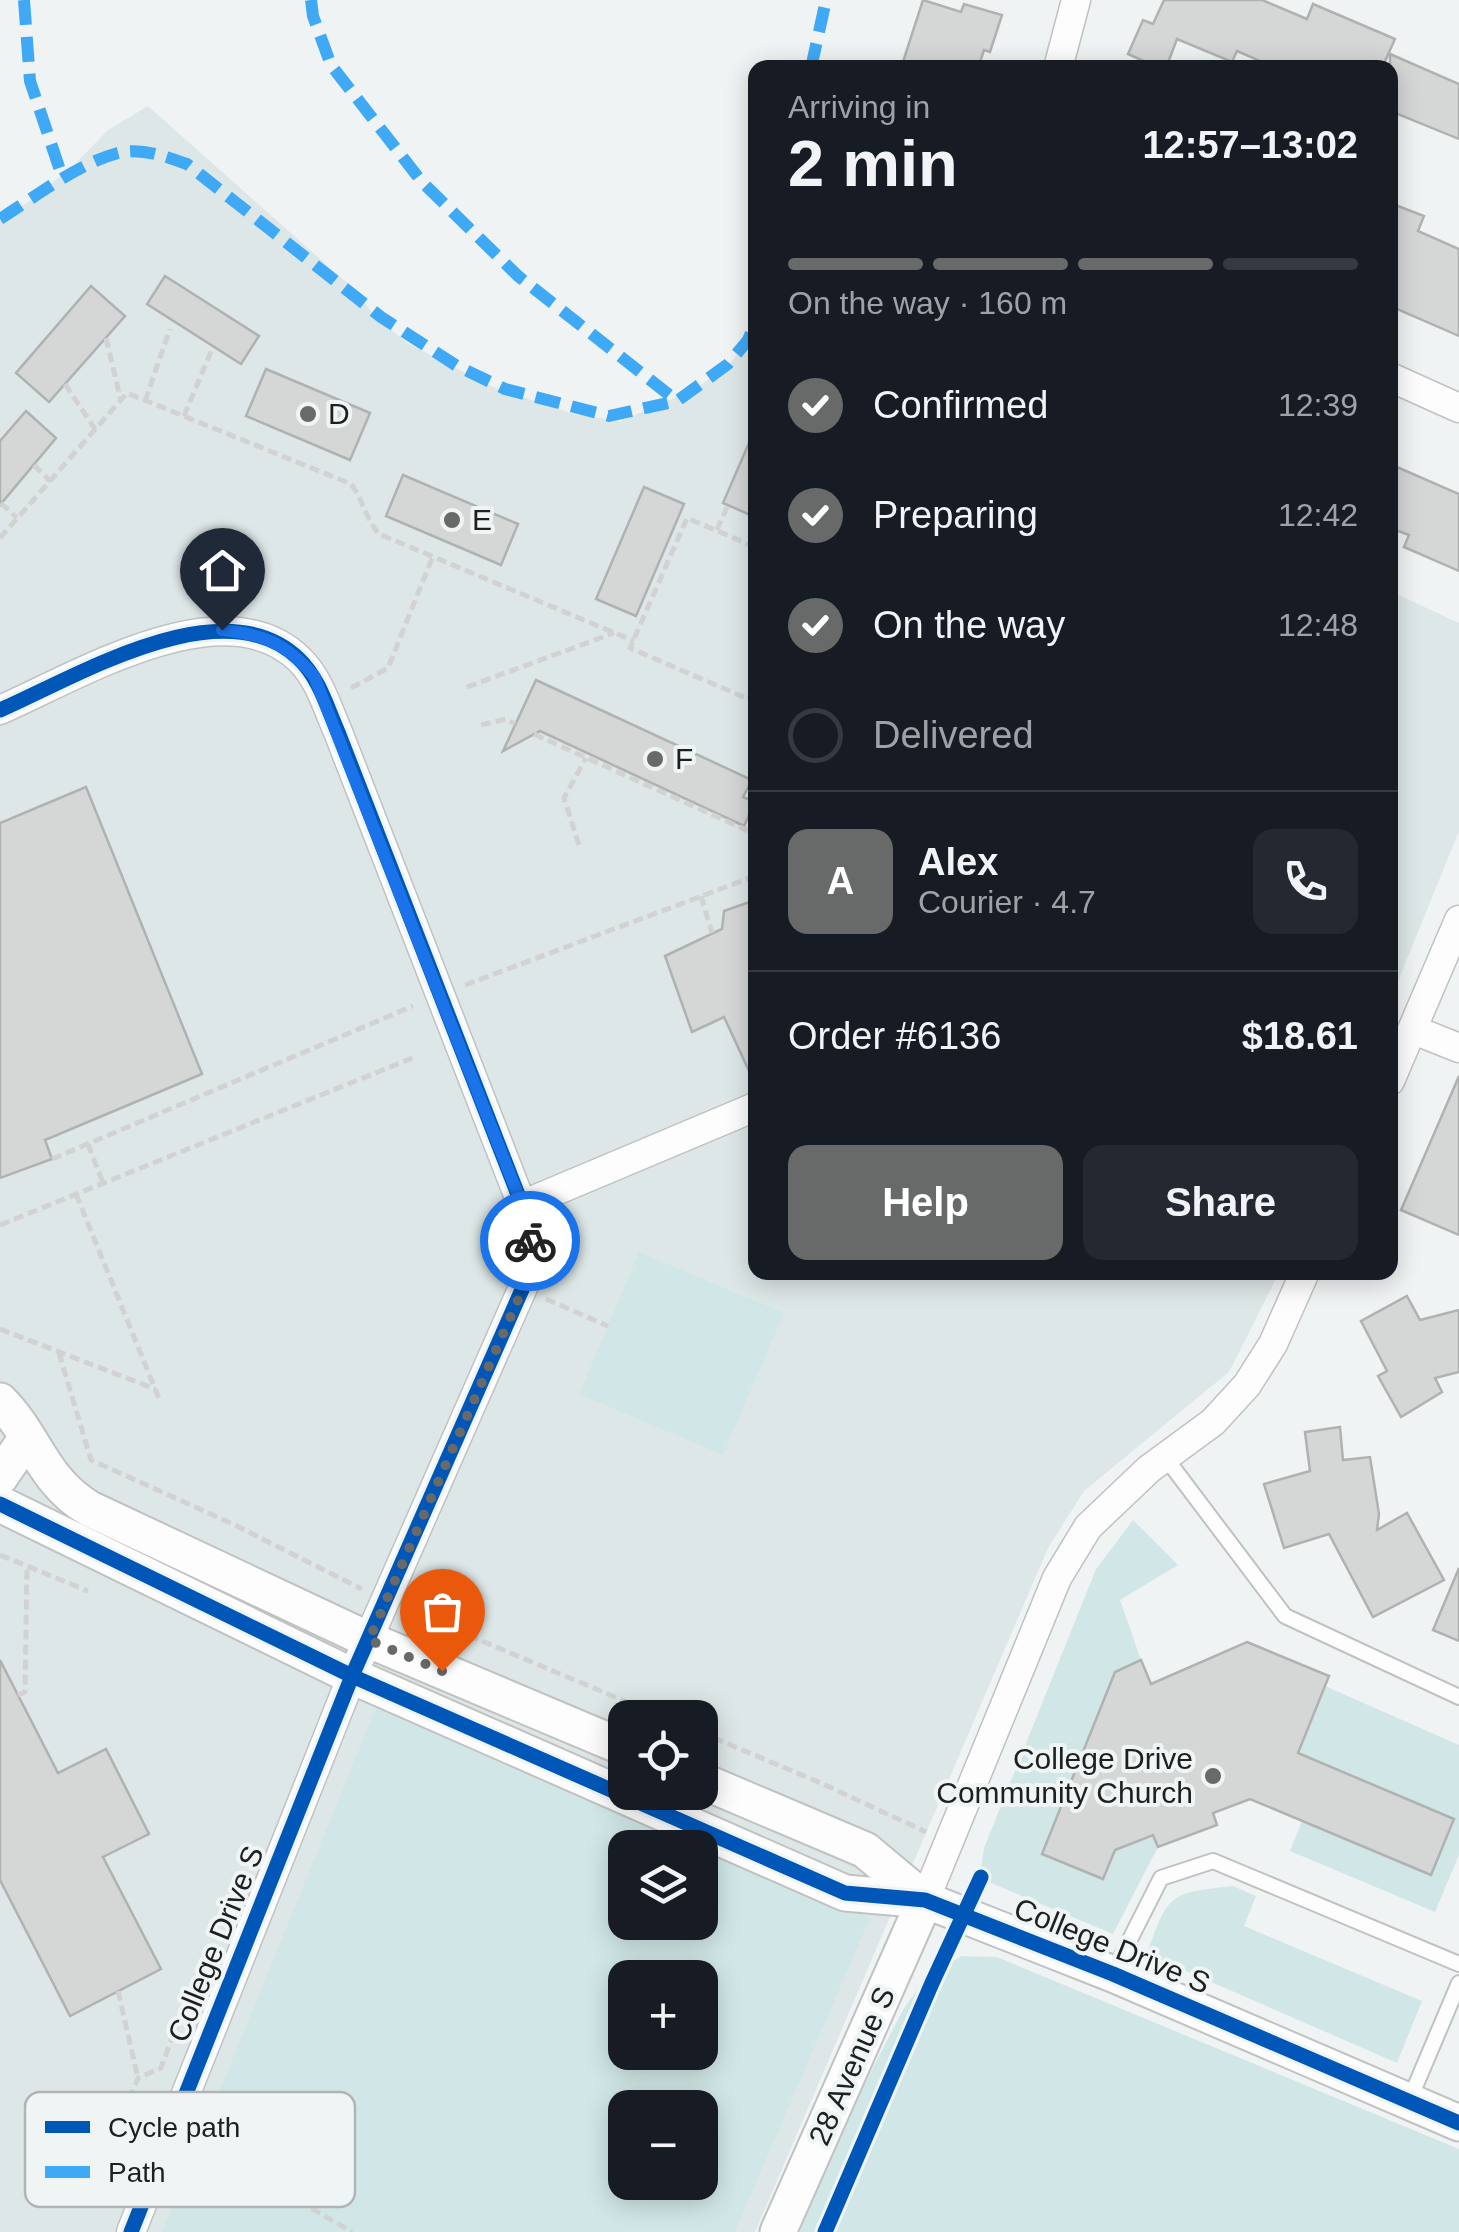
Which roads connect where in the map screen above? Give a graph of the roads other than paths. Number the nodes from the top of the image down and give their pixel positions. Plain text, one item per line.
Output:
1 (1076, 0) edge
2 (1060, 60) edge
3 (1398, 381) edge
4 (1459, 408) edge
5 (0, 710) edge
6 (1459, 920) edge
7 (1414, 1030) junction
8 (1459, 1048) edge
9 (1398, 1064) edge
10 (748, 1110) edge
11 (522, 1205) junction
12 (1302, 1280) edge
13 (0, 1401) edge
14 (26, 1439) junction
15 (1166, 1457) junction
16 (0, 1477) edge
17 (0, 1504) edge
18 (369, 1640) junction
19 (352, 1676) junction
20 (1459, 1697) edge
21 (608, 1741) edge
22 (718, 1788) edge
23 (925, 1900) junction
24 (1459, 1964) edge
25 (1113, 1974) junction
26 (1459, 1982) edge
27 (186, 2092) edge
28 (1409, 2101) junction
29 (1459, 2122) edge
30 (140, 2207) edge
31 (130, 2232) edge
32 (778, 2232) edge

1 - 2 street
3 - 4 street
5 - 11 street, College Drive S
6 - 7 street
7 - 8 street
7 - 9 street
10 - 11 street
11 - 18 street, College Drive S
12 - 15 street
13 - 14 street
14 - 16 street
14 - 18 street
15 - 20 lane
15 - 23 street
17 - 19 street, College Drive S
18 - 19 street, College Drive S
18 - 21 street
19 - 23 street, College Drive S
19 - 27 street, College Drive S
22 - 23 street, College Drive S
23 - 25 street, College Drive S
23 - 32 street, 28 Avenue S
24 - 25 lane
25 - 28 street, College Drive S
26 - 28 lane
28 - 29 street, College Drive S
30 - 31 street, College Drive S

